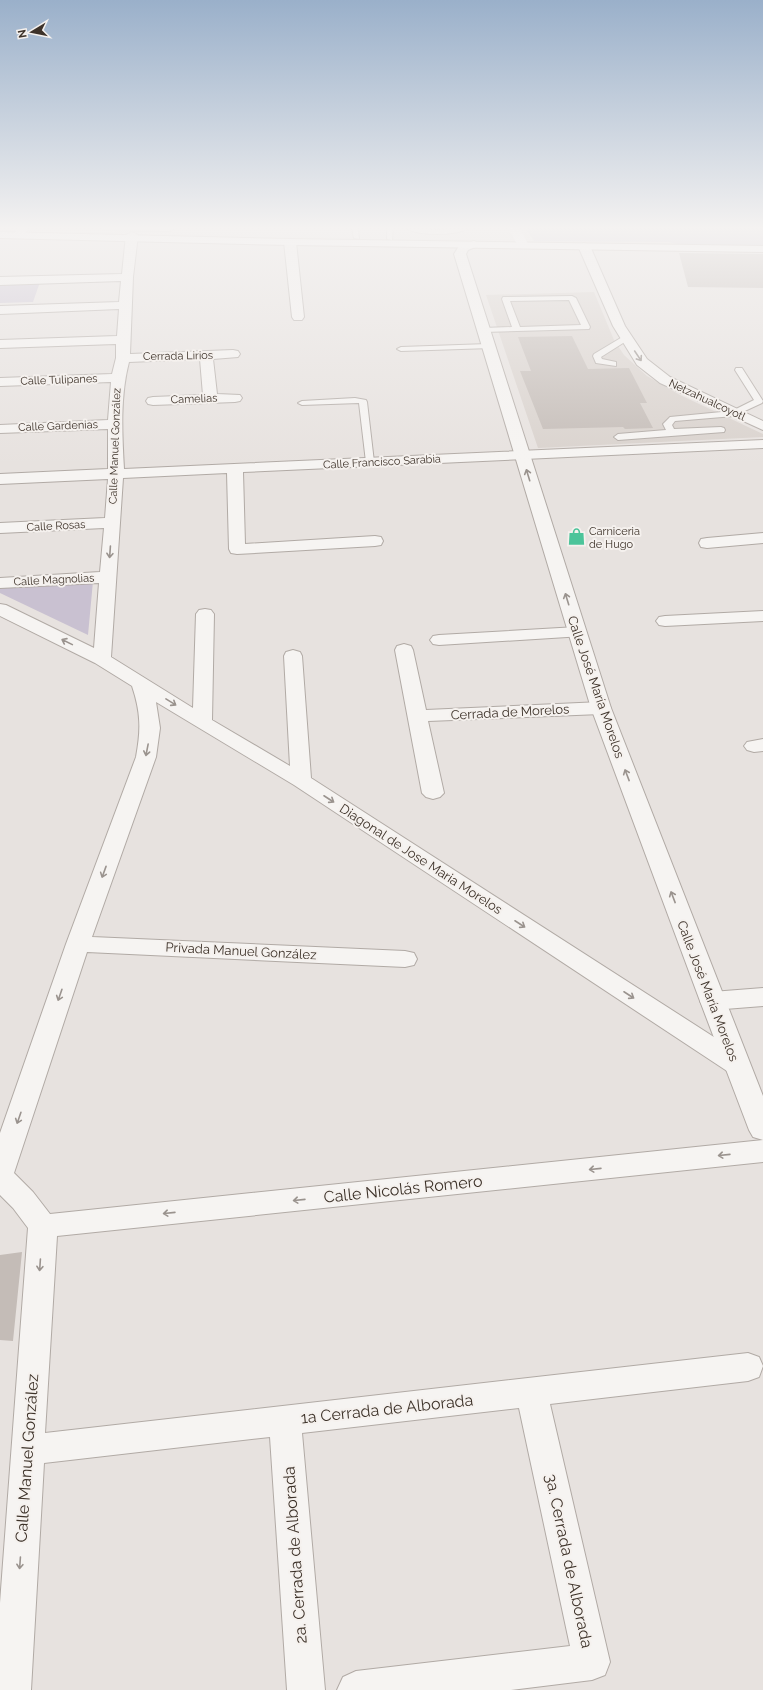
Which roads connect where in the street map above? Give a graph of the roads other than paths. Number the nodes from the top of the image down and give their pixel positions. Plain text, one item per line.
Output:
1 (66, 307) edge
2 (126, 307) edge
3 (297, 307) edge
4 (476, 307) edge
5 (509, 307) edge
6 (576, 307) edge
7 (611, 307) edge
8 (0, 310) edge
9 (298, 317) dead end
10 (517, 329) junction
11 (486, 338) junction
12 (627, 338) junction
13 (123, 340) junction
14 (0, 344) edge
15 (401, 349) dead end
16 (233, 354) dead end
17 (206, 355) junction
18 (124, 358) junction
19 (613, 364) dead end
20 (739, 370) dead end
21 (118, 378) junction
22 (0, 382) edge
23 (210, 398) junction
24 (235, 398) dead end
25 (153, 401) dead end
26 (302, 403) dead end
27 (734, 413) junction
28 (115, 424) junction
29 (763, 426) edge
30 (0, 429) edge
31 (721, 430) dead end
32 (671, 432) junction
33 (618, 437) dead end
34 (763, 444) edge
35 (522, 455) junction
36 (370, 462) junction
37 (235, 469) junction
38 (116, 474) junction
39 (0, 479) edge
40 (112, 523) junction
41 (0, 528) edge
42 (763, 538) edge
43 (375, 541) dead end
44 (706, 543) dead end
45 (108, 577) junction
46 (0, 583) edge
47 (0, 609) edge
48 (204, 614) dead end
49 (763, 616) edge
50 (665, 621) dead end
51 (577, 632) junction
52 (439, 640) dead end
53 (404, 650) dead end
54 (293, 656) dead end
55 (102, 659) junction
56 (142, 684) junction
57 (601, 708) junction
58 (418, 716) junction
59 (202, 722) junction
60 (301, 781) junction
61 (433, 793) dead end
62 (78, 944) junction
63 (405, 959) dead end
64 (763, 997) edge
65 (712, 1001) junction
66 (736, 1064) junction
67 (763, 1130) edge
68 (763, 1151) edge
69 (0, 1173) edge
70 (0, 1177) edge
71 (43, 1226) junction
72 (748, 1368) dead end
73 (532, 1392) junction
74 (285, 1420) junction
75 (27, 1450) junction
76 (12, 1690) edge
77 (306, 1690) edge
78 (356, 1690) edge

1 - 8 street
2 - 13 street, Calle Manuel González
3 - 9 street
4 - 11 street, Calle José María Morelos
5 - 10 lane
6 - 10 lane
7 - 12 street, Netzahualcoyotl
10 - 11 lane
11 - 15 lane
11 - 35 street, Calle José María Morelos
12 - 19 lane
12 -> 27 street, Netzahualcoyotl
13 - 14 street
13 - 18 street, Calle Manuel González
16 - 17 street, Cerrada Lirios
17 - 18 street, Cerrada Lirios
17 - 23 street
18 - 21 street, Calle Manuel González
20 - 27 lane
21 - 22 street, Calle Tulipanes
21 - 28 street, Calle Manuel González
23 - 24 street, Camelias
23 - 25 street, Camelias
26 - 36 lane
27 - 29 street, Netzahualcoyotl
27 - 32 lane
28 - 30 street, Calle Gardenias
28 - 38 street, Calle Manuel González
31 - 32 lane
32 - 33 lane
34 - 35 street, Calle Francisco Sarabia
35 - 36 street, Calle Francisco Sarabia
51 -> 35 street, Calle José María Morelos
36 - 37 street, Calle Francisco Sarabia
37 - 38 street, Calle Francisco Sarabia
37 - 43 street
38 - 39 street, Calle Francisco Sarabia
38 - 40 street, Calle Manuel González
40 - 41 street, Calle Rosas
40 -> 45 street, Calle Manuel González
42 - 44 street
45 - 46 street, Calle Magnolias
45 - 55 street, Calle Manuel González
55 -> 47 street, Diagonal de Jose Maria Morelos
48 - 59 street
49 - 50 street
51 - 52 street
51 - 57 street, Calle José María Morelos
53 - 58 street
54 - 60 street
55 - 56 street, Diagonal de Jose Maria Morelos
56 -> 59 street, Diagonal de Jose Maria Morelos
56 -> 62 street
57 - 58 street, Cerrada de Morelos
65 -> 57 street, Calle José María Morelos
58 - 61 street
59 - 60 street, Diagonal de Jose Maria Morelos
60 -> 66 street, Diagonal de Jose Maria Morelos
62 - 63 street, Privada Manuel González
62 -> 69 street
64 - 65 street
65 - 66 street, Calle José María Morelos
66 - 67 street, Calle José María Morelos
68 -> 71 street, Calle Nicolás Romero
70 - 71 street
71 -> 75 street, Calle Manuel González
72 - 73 street, 1a Cerrada de Alborada
73 - 74 street, 1a Cerrada de Alborada
73 - 78 street, 3a. Cerrada de Alborada
74 - 75 street, 1a Cerrada de Alborada
74 - 77 street, 2a. Cerrada de Alborada
75 -> 76 street, Calle Manuel González

